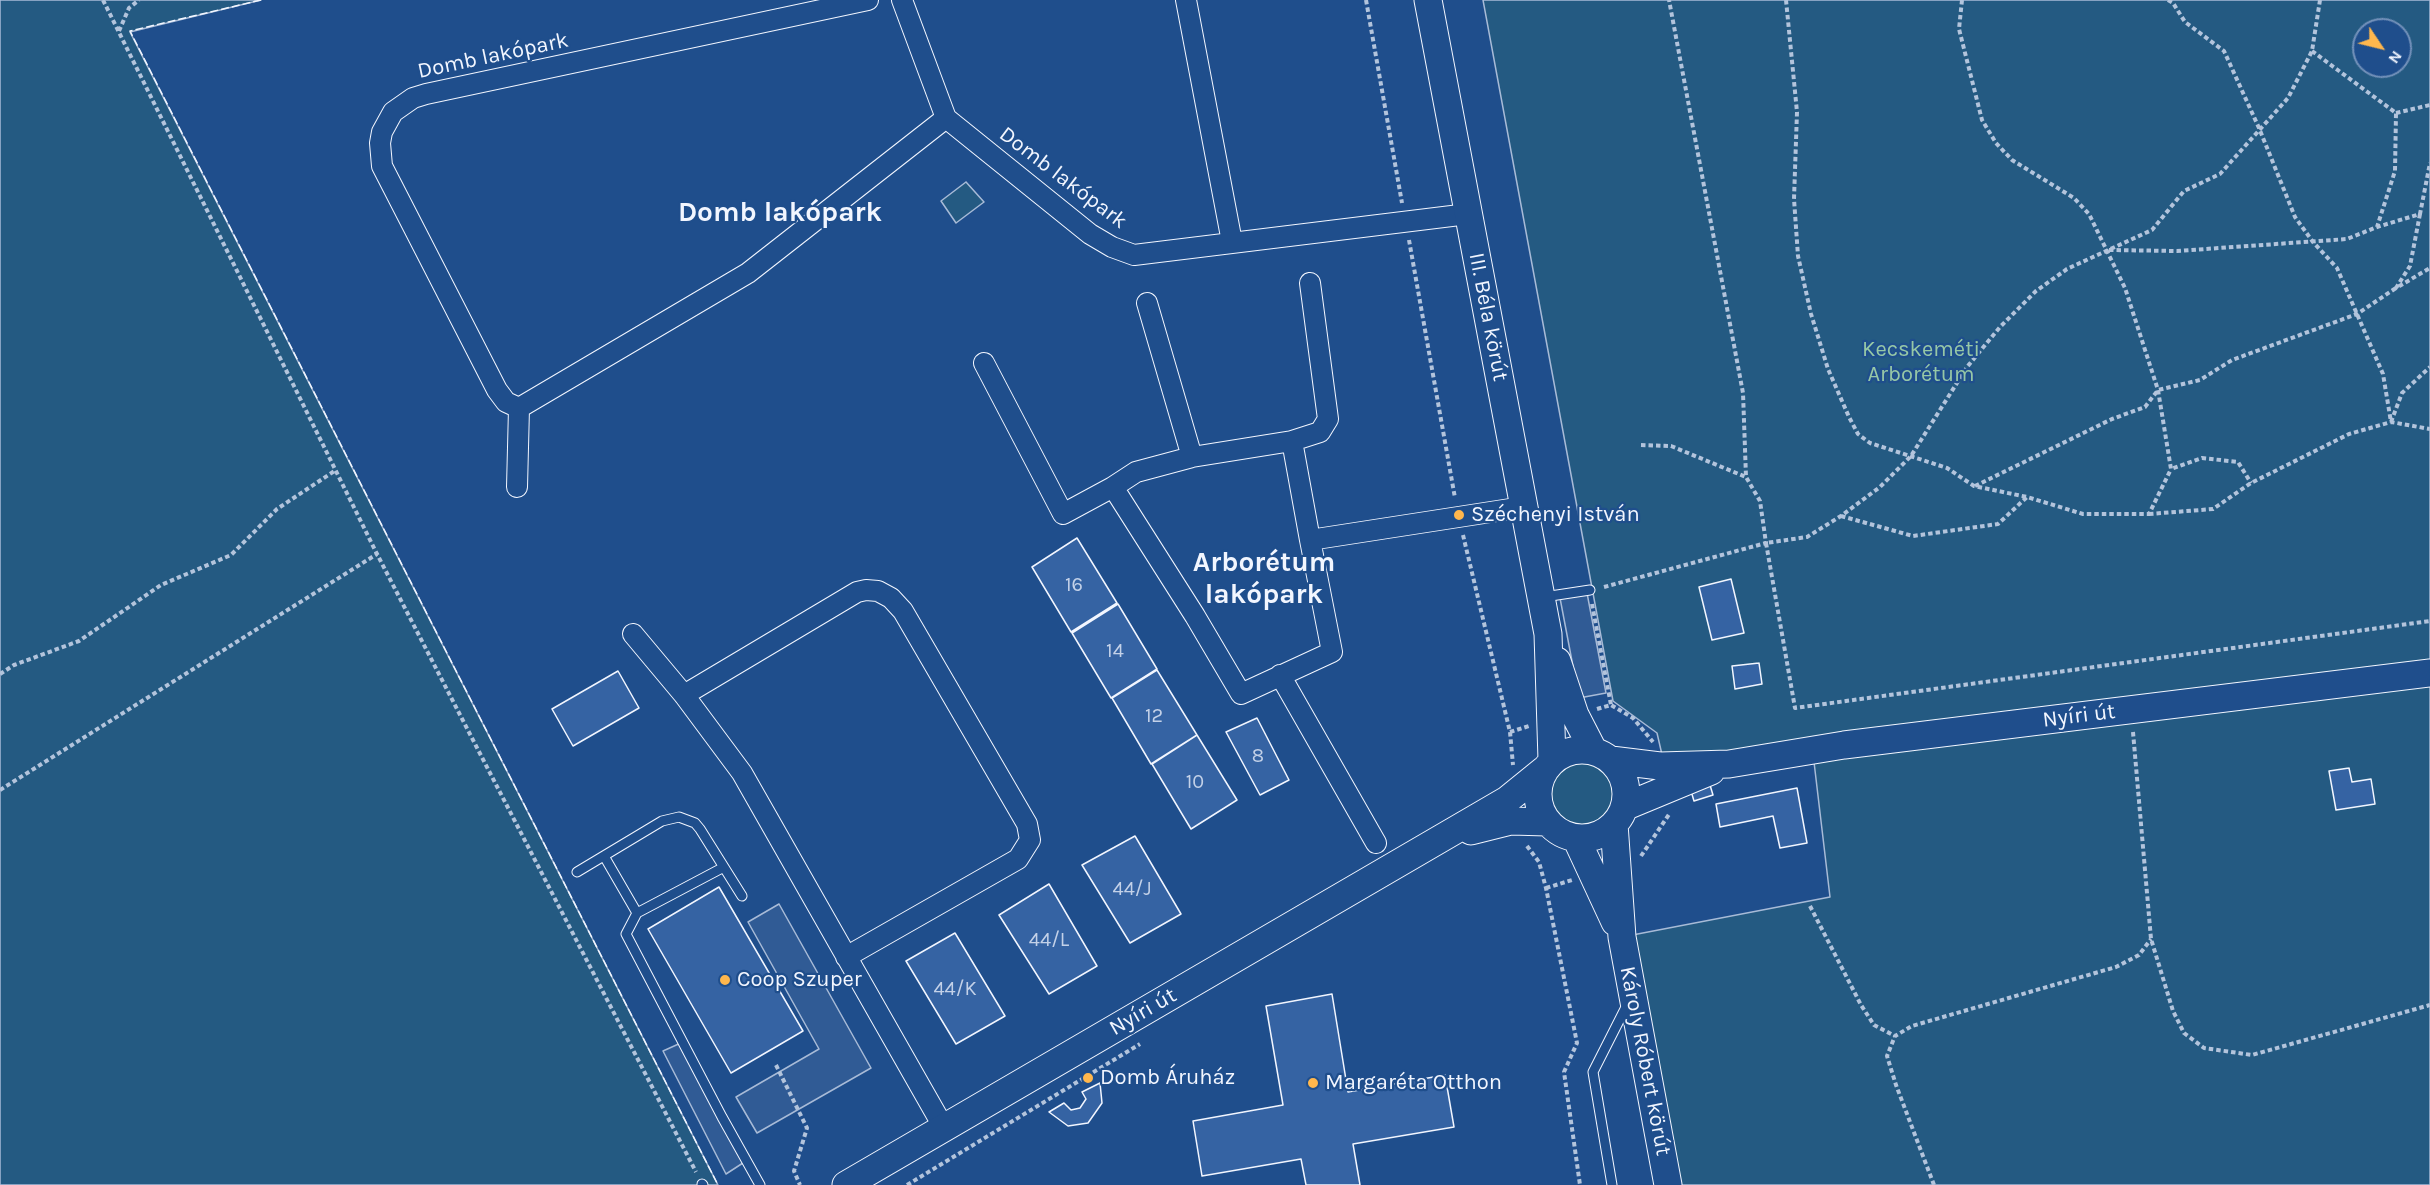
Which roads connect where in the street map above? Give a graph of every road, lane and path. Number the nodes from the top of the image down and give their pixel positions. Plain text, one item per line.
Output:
1 (104, 0) edge
2 (139, 0) edge
3 (868, 0) edge
4 (902, 0) edge
5 (1186, 0) edge
6 (1366, 0) edge
7 (1428, 0) edge
8 (1669, 0) edge
9 (1786, 0) edge
10 (1962, 0) edge
11 (2169, 0) edge
12 (2320, 0) edge
13 (119, 31) junction
14 (2312, 51) junction
15 (2430, 105) edge
16 (2396, 113) junction
17 (946, 118) junction
18 (2259, 128) junction
19 (2430, 163) edge
20 (1468, 214) junction
21 (2420, 214) junction
22 (1406, 223) junction
23 (2377, 227) junction
24 (1232, 242) junction
25 (2313, 242) junction
26 (2107, 250) junction
27 (2430, 268) edge
28 (1310, 283) dead end
29 (2396, 288) junction
30 (1147, 303) dead end
31 (2357, 314) junction
32 (984, 363) dead end
33 (2430, 367) edge
34 (2158, 390) junction
35 (519, 408) junction
36 (2391, 423) junction
37 (2430, 429) edge
38 (1292, 441) junction
39 (1641, 445) dead end
40 (1911, 456) junction
41 (1192, 457) junction
42 (2171, 469) junction
43 (336, 470) junction
44 (1746, 477) junction
45 (2251, 483) junction
46 (1974, 486) junction
47 (517, 487) dead end
48 (1113, 487) junction
49 (2027, 497) junction
50 (1523, 507) junction
51 (2149, 514) junction
52 (1458, 516) junction
53 (1841, 516) junction
54 (1310, 540) junction
55 (1766, 543) junction
56 (377, 554) junction
57 (1591, 590) junction
58 (1541, 597) junction
59 (2430, 621) edge
60 (633, 634) dead end
61 (1548, 634) junction
62 (2430, 673) edge
63 (0, 674) edge
64 (1280, 675) junction
65 (684, 695) junction
66 (1611, 705) dead end
67 (2131, 710) junction
68 (1539, 724) dead end
69 (1602, 755) junction
70 (1729, 764) junction
71 (1548, 765) junction
72 (0, 790) edge
73 (1619, 816) junction
74 (1547, 822) junction
75 (1576, 838) junction
76 (1440, 839) junction
77 (1376, 843) dead end
78 (1524, 843) dead end
79 (604, 856) junction
80 (724, 867) junction
81 (577, 872) dead end
82 (742, 896) dead end
83 (1810, 906) dead end
84 (637, 914) junction
85 (1622, 937) junction
86 (2151, 939) junction
87 (846, 957) junction
88 (1633, 995) junction
89 (2430, 1005) edge
90 (1894, 1036) junction
91 (776, 1065) dead end
92 (944, 1128) junction
93 (702, 1184) edge
94 (760, 1185) edge
95 (800, 1185) edge
96 (846, 1185) edge
97 (1580, 1185) edge
98 (1612, 1185) edge
99 (1668, 1185) edge
100 (1934, 1185) edge

1 - 13 path
2 - 13 path
3 - 35 street, Domb lakópark
4 - 17 street
5 - 24 street
6 - 22 path
7 - 20 street, III. Béla körút
8 - 44 path
9 - 40 path
10 - 26 path
11 - 18 path
12 - 14 path
13 - 43 path
14 - 16 path
14 - 18 path
15 - 16 path
16 - 23 path
17 - 24 street, Domb lakópark
17 - 35 street
18 - 25 path
18 - 26 path
19 - 21 path
20 - 22 street, Domb lakópark
20 - 50 street, III. Béla körút
21 - 23 path
21 - 29 path
22 - 24 street, Domb lakópark
22 - 52 path
23 - 25 path
25 - 26 path
25 - 31 path
26 - 34 path
26 - 40 path
27 - 29 path
28 - 38 street
29 - 31 path
30 - 41 street
31 - 34 path
31 - 36 path
32 - 48 street
33 - 36 path
34 - 42 path
34 - 46 path
35 - 47 street
36 - 37 path
36 - 45 path
38 - 41 street
38 - 54 street
39 - 44 path
40 - 46 path
40 - 53 path
41 - 48 street
42 - 45 path
42 - 51 path
43 - 56 path
43 - 63 path
44 - 55 path
45 - 51 path
46 - 49 path
48 - 64 street
49 - 51 path
49 - 53 path
50 - 52 street
50 - 58 street, III. Béla körút
52 - 54 street
52 - 68 path
53 - 55 path
54 - 64 street
55 - 57 path
55 - 59 path
56 - 72 path
56 - 93 path
57 - 58 lane
57 - 66 path
58 - 61 street, III. Béla körút
60 - 65 street
61 - 69 street, III. Béla körút
61 - 71 street, III. Béla körút
62 - 67 street, Nyíri út
64 - 77 street
65 - 87 street
65 - 87 street
67 - 70 street, Nyíri út
67 - 86 path
69 - 70 street, Nyíri út
69 - 71 street
69 - 73 street
70 - 73 street, Nyíri út
71 - 74 street
71 - 76 street, Nyíri út
73 - 75 street
73 - 85 street, Károly Róbert körút
74 - 75 street
74 - 76 street, Nyíri út
75 - 85 street, Károly Róbert körút
76 - 92 street, Nyíri út
78 - 97 path
79 - 80 lane
79 - 81 lane
79 - 84 lane
80 - 82 lane
80 - 84 lane
83 - 90 path
84 - 94 lane
85 - 88 street, Károly Róbert körút
86 - 89 path
86 - 90 path
87 - 92 street
88 - 98 lane
88 - 99 street, Károly Róbert körút
90 - 100 path
91 - 95 path
92 - 96 street, Nyíri út

